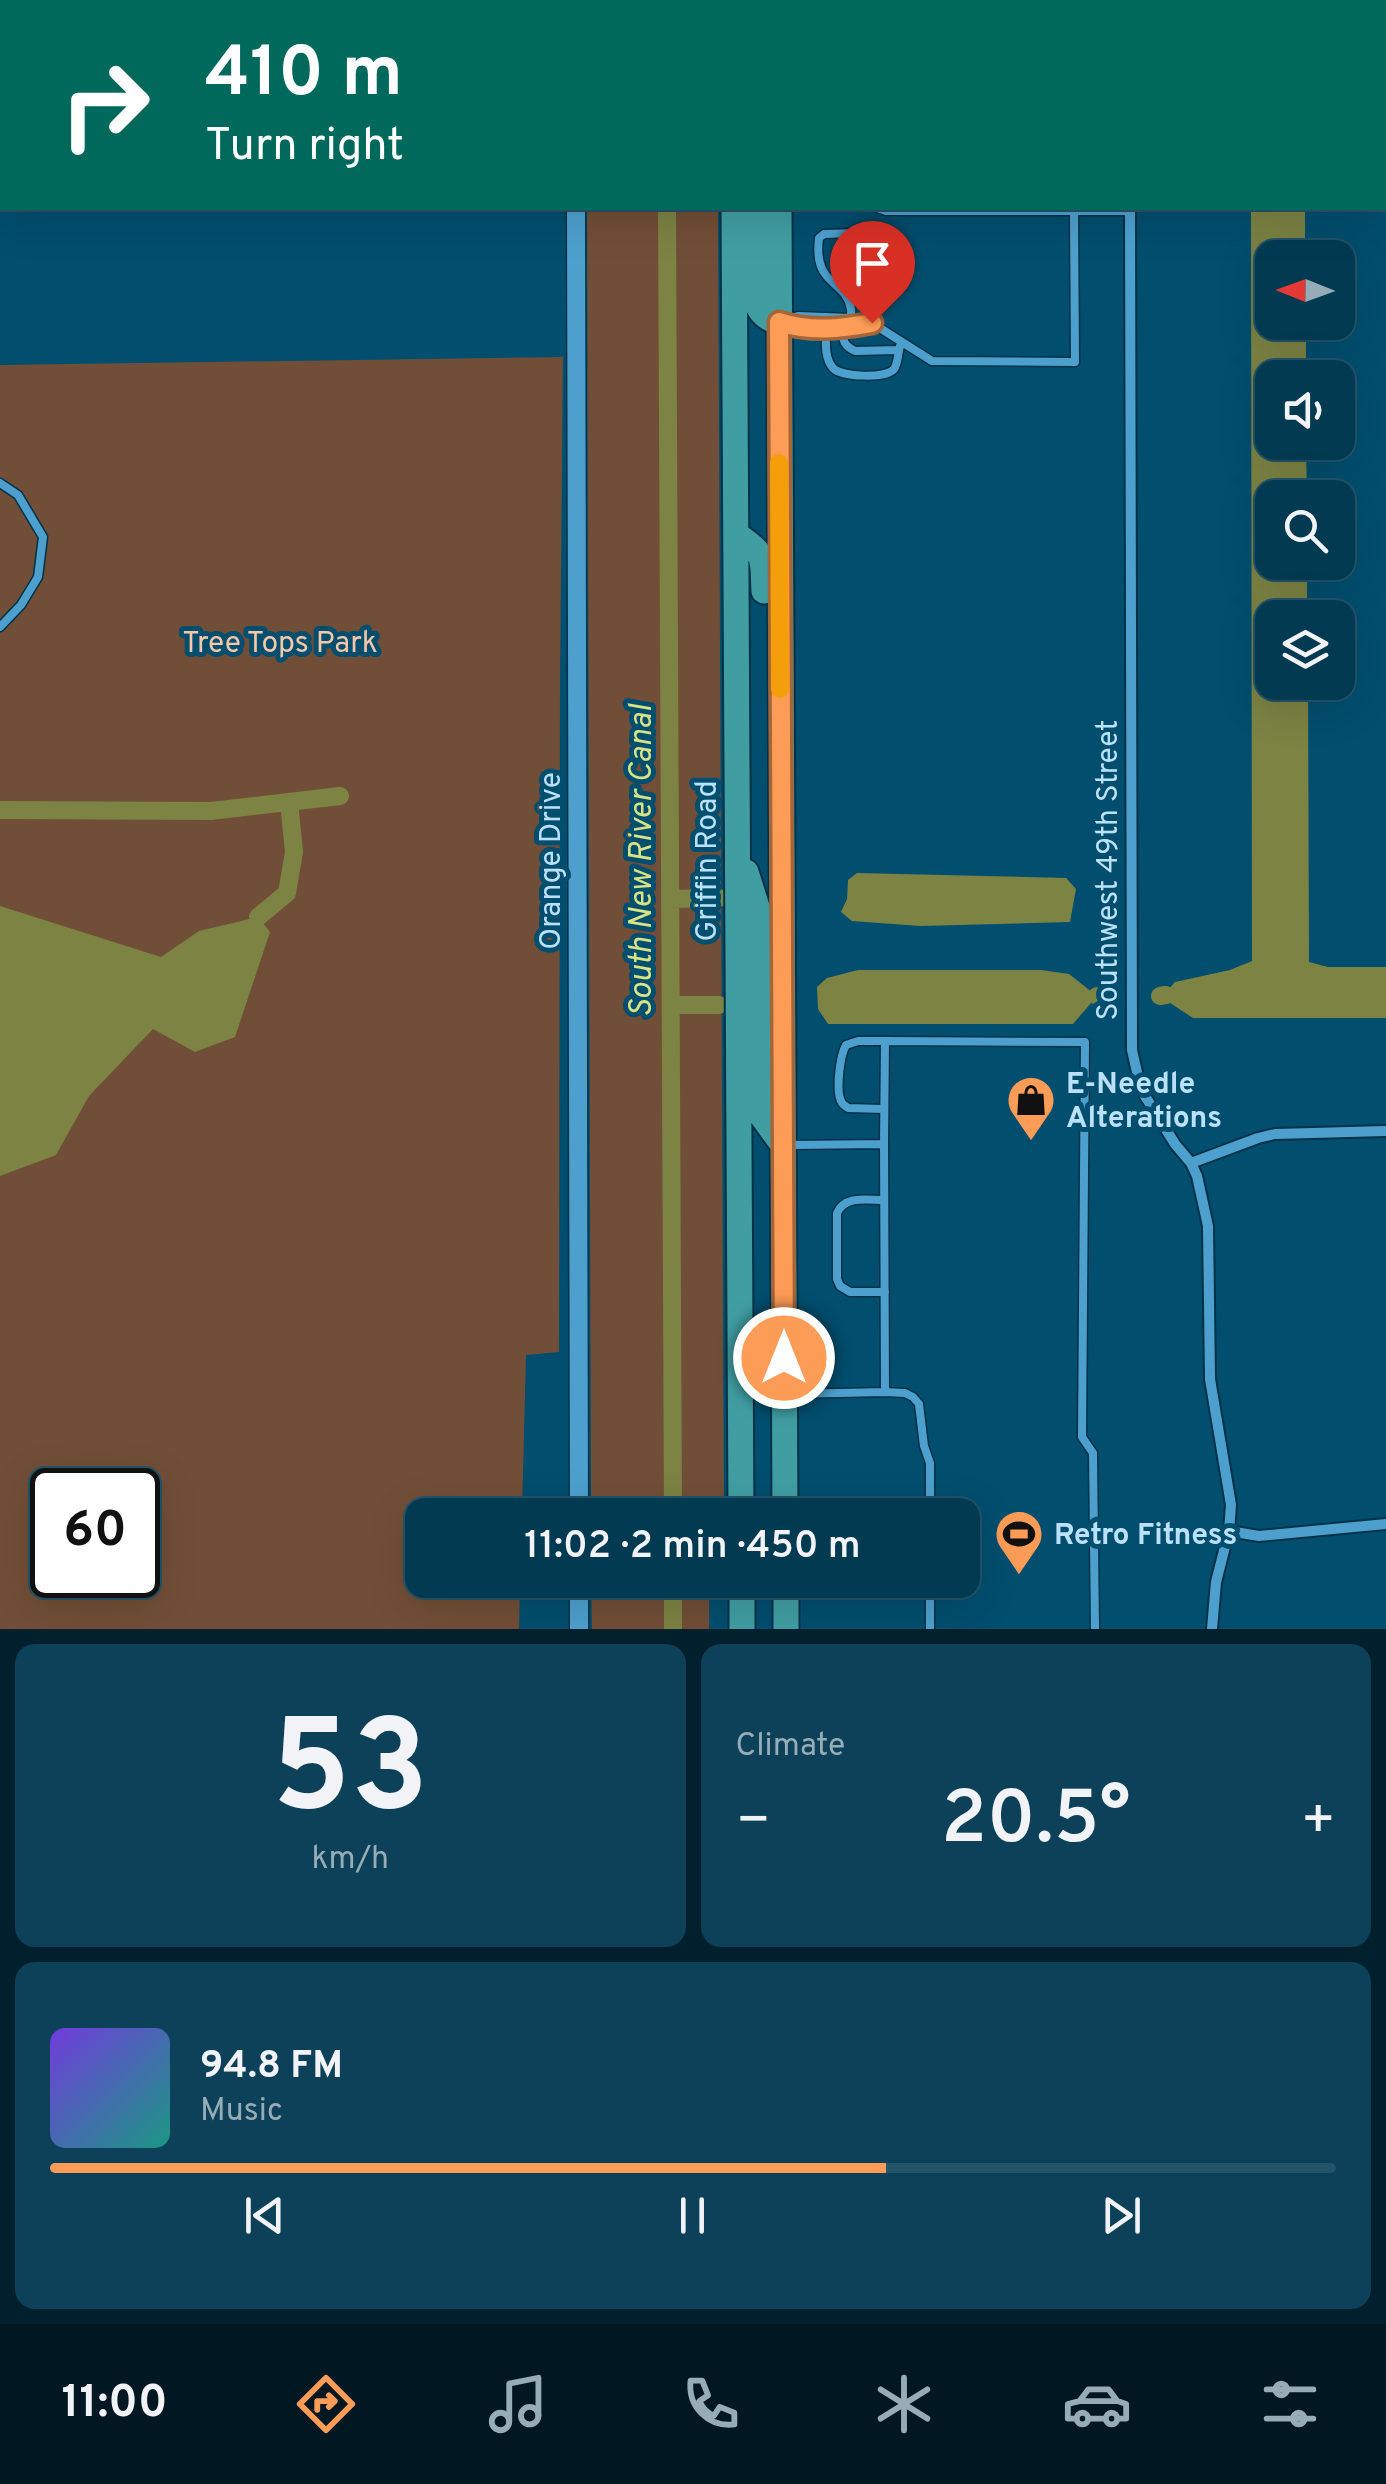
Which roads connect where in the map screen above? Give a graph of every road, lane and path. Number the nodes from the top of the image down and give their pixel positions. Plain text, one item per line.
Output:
1 (576, 210) edge
2 (734, 210) edge
3 (754, 210) edge
4 (778, 210) edge
5 (883, 210) edge
6 (1102, 210) edge
7 (1130, 210) edge
8 (1074, 211) junction
9 (851, 318) junction
10 (779, 322) junction
11 (872, 323) junction
12 (846, 328) junction
13 (826, 329) junction
14 (900, 346) junction
15 (0, 483) edge
16 (737, 535) junction
17 (0, 627) edge
18 (781, 800) junction
19 (739, 848) junction
20 (885, 1042) junction
21 (884, 1109) junction
22 (1386, 1132) edge
23 (884, 1144) junction
24 (783, 1145) junction
25 (1192, 1163) junction
26 (884, 1200) junction
27 (885, 1292) junction
28 (886, 1392) junction
29 (784, 1394) junction
30 (579, 1498) edge
31 (742, 1498) edge
32 (785, 1498) edge
33 (930, 1498) edge
34 (1386, 1524) edge
35 (1230, 1531) junction
36 (579, 1598) edge
37 (742, 1598) edge
38 (786, 1598) edge
39 (930, 1598) edge
40 (579, 1629) edge
41 (742, 1629) edge
42 (786, 1629) edge
43 (930, 1629) edge
44 (1095, 1629) edge
45 (1212, 1629) edge

1 - 30 street, Orange Drive
2 - 16 main road, Griffin Road
3 - 10 main road
4 - 10 main road
5 - 8 lane
6 - 8 lane
7 - 25 street, Southwest 49th Street
8 - 14 lane
9 - 10 lane
9 - 11 lane
9 - 11 lane
9 - 12 lane
10 - 13 lane
10 - 18 main road
11 - 12 lane
11 - 14 lane
12 - 13 lane
12 - 14 lane
13 - 14 lane
15 - 17 lane
16 - 18 main road
16 - 19 main road, Griffin Road
18 - 24 main road
19 - 24 main road
19 - 31 main road, Griffin Road
20 - 21 lane
20 - 21 lane
20 - 44 lane
21 - 23 lane
22 - 25 street
23 - 24 lane
23 - 26 lane
24 - 29 main road
25 - 35 street, Southwest 49th Street
26 - 27 lane
26 - 27 lane
27 - 28 lane
28 - 29 lane
28 - 33 lane
29 - 32 main road
34 - 35 street
35 - 45 street, Southwest 49th Street
36 - 40 street
37 - 41 main road
38 - 42 main road
39 - 43 lane

